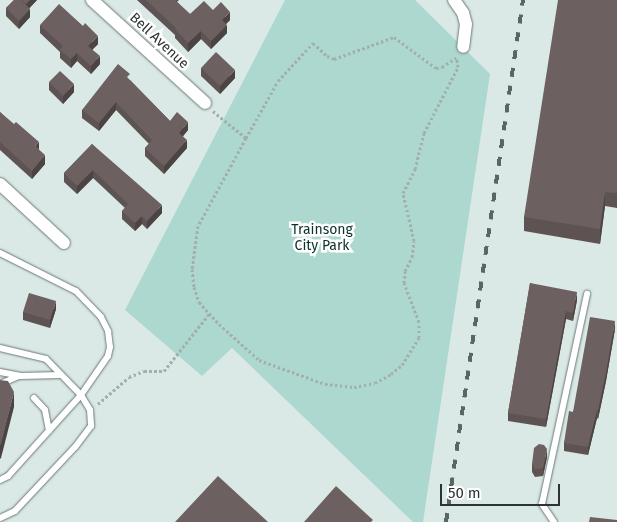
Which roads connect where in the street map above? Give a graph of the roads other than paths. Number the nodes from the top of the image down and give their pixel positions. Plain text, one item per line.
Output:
1 (92, 0) edge
2 (454, 0) edge
3 (460, 52) road end
4 (205, 103) road end
5 (0, 184) edge
6 (64, 243) dead end
7 (0, 253) edge
8 (587, 294) dead end
9 (0, 348) edge
10 (0, 372) edge
11 (61, 375) junction
12 (20, 376) junction
13 (0, 384) edge
14 (81, 395) junction
15 (34, 398) dead end
16 (48, 431) junction
17 (0, 480) edge
18 (0, 518) edge
19 (554, 522) edge

1 - 4 street, Bell Avenue
2 - 3 street
5 - 6 street
7 - 14 lane
8 - 19 lane
9 - 11 lane
10 - 12 lane
11 - 12 lane
11 - 14 lane
12 - 13 lane
14 - 16 lane
14 - 18 lane
15 - 16 lane
16 - 17 lane

